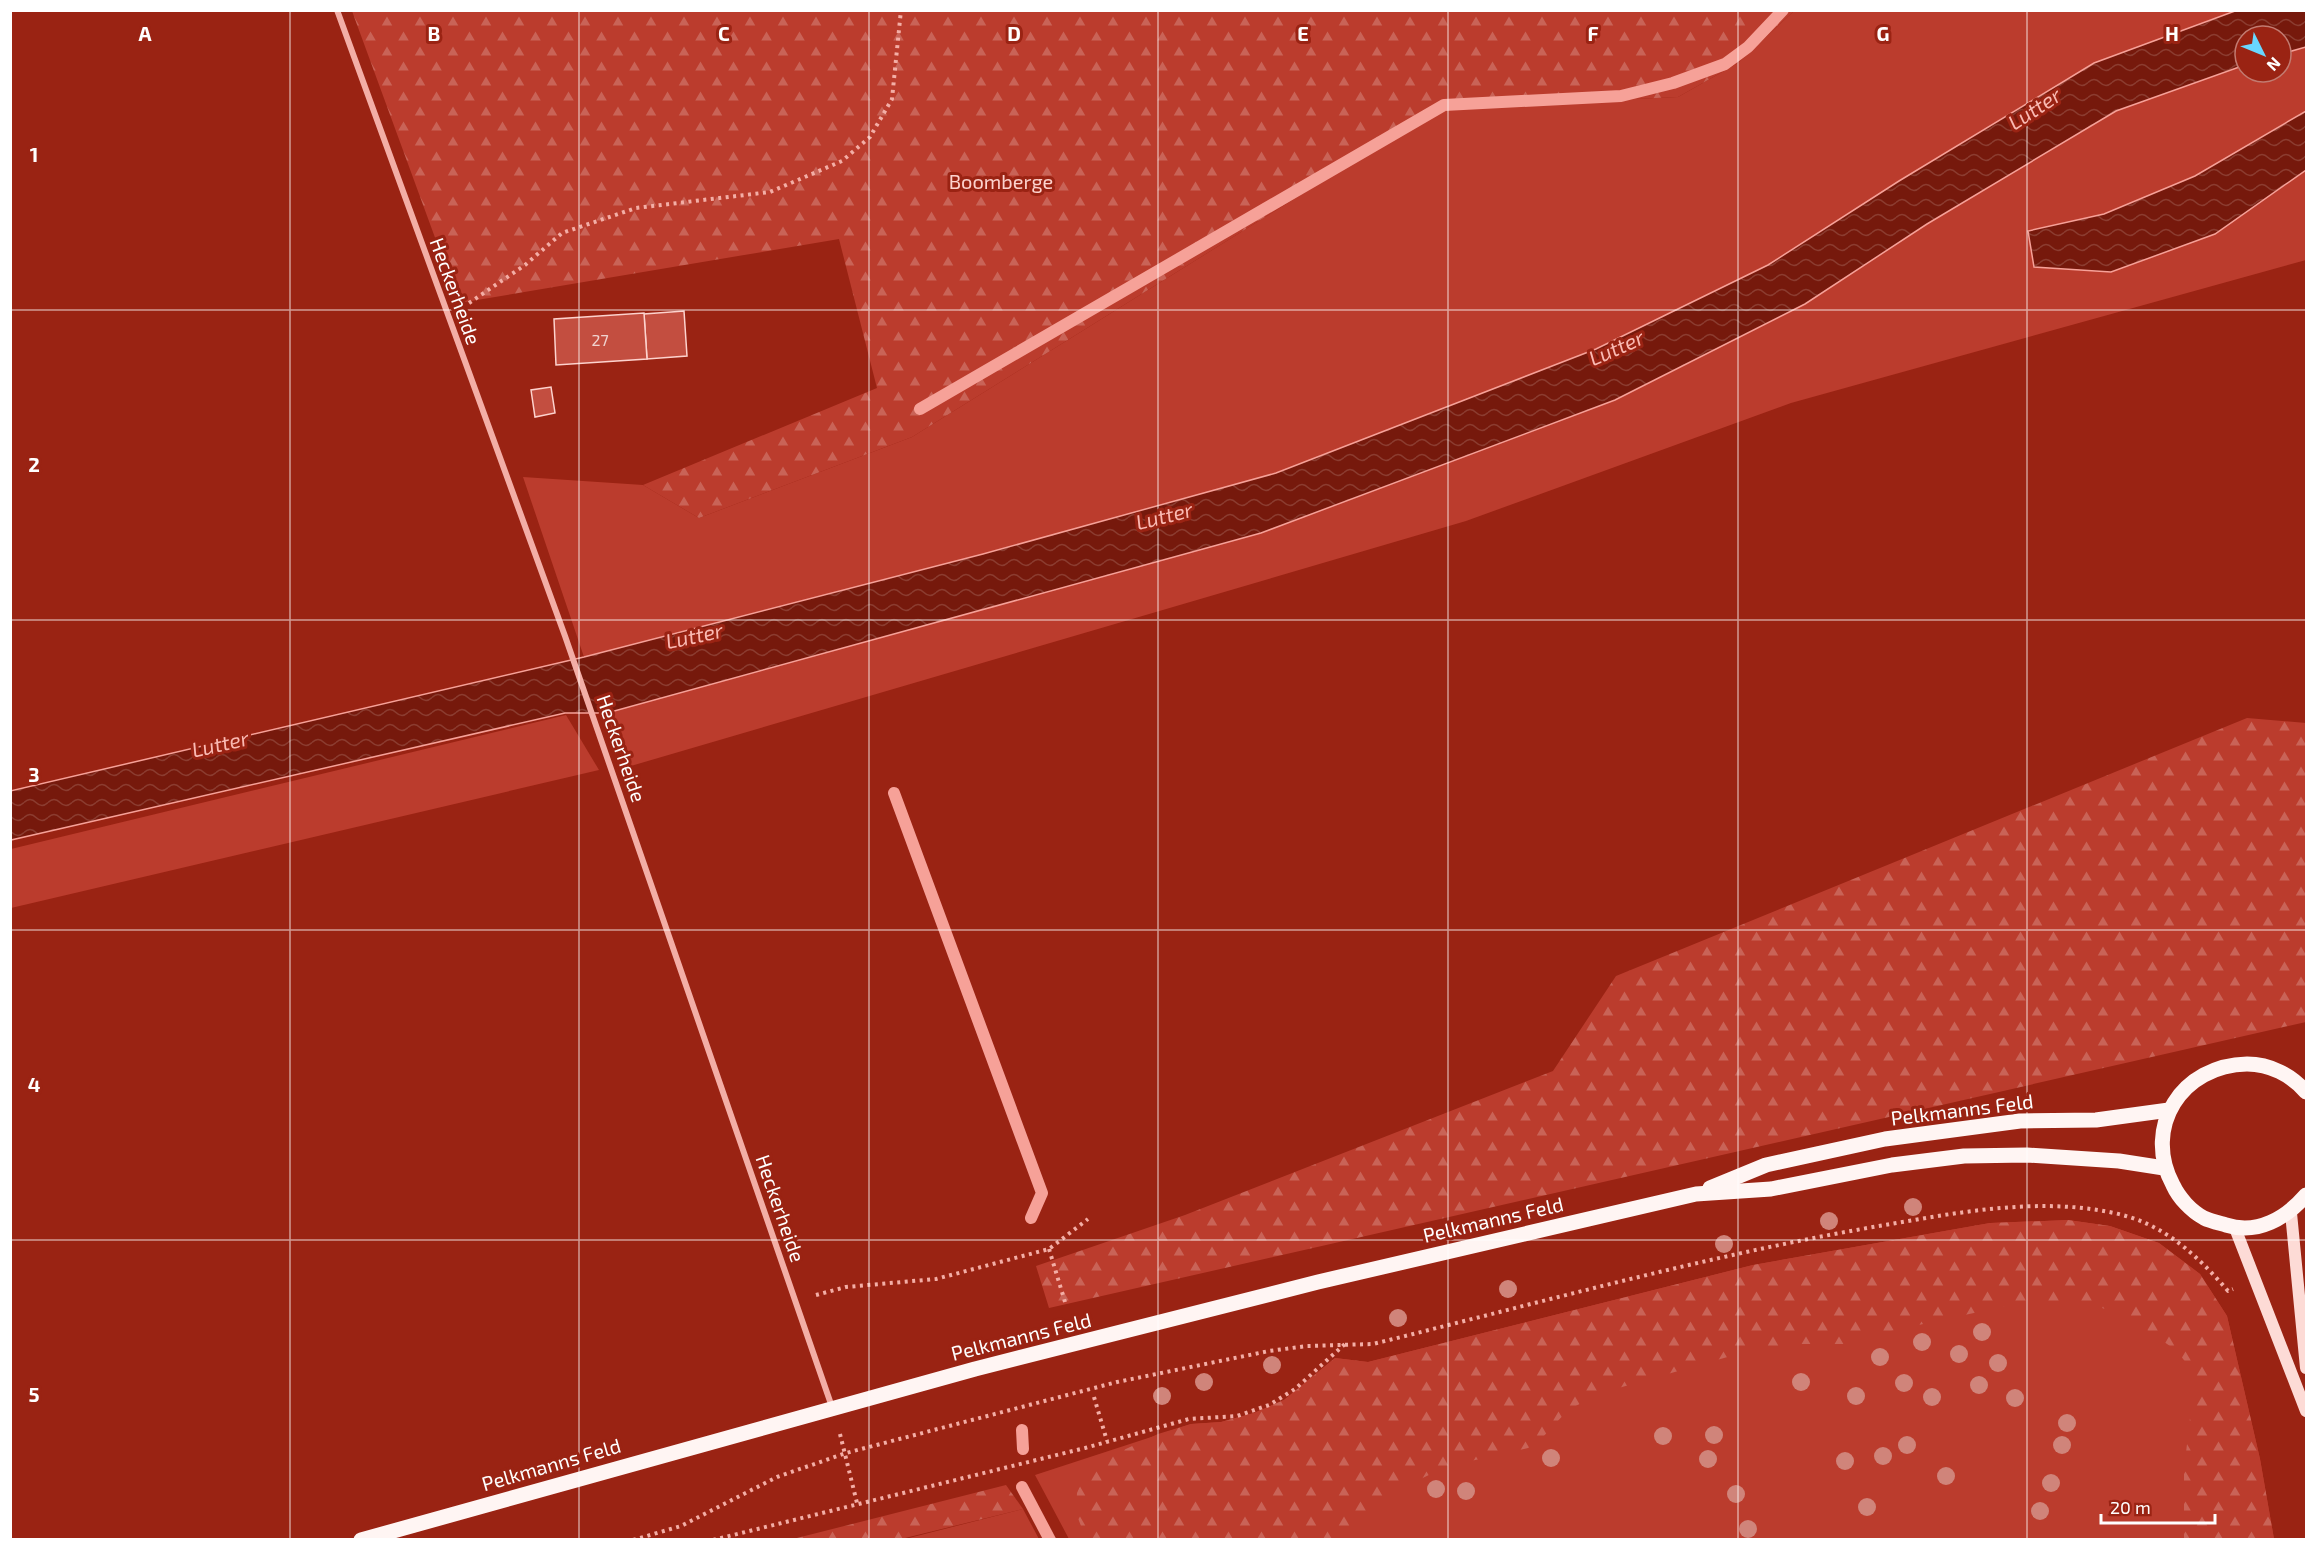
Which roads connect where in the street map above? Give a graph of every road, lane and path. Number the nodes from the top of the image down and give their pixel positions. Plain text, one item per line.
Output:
1 (338, 10) edge
2 (901, 10) edge
3 (447, 317) junction
4 (2301, 1079) edge
5 (2307, 1092) edge
6 (2169, 1110) junction
7 (2164, 1168) junction
8 (1696, 1194) junction
9 (2307, 1195) edge
10 (2291, 1213) junction
11 (1088, 1220) dead end
12 (2235, 1227) junction
13 (1049, 1250) junction
14 (2256, 1285) junction
15 (795, 1301) junction
16 (1065, 1302) dead end
17 (1345, 1344) junction
18 (2307, 1368) edge
19 (1094, 1397) dead end
20 (832, 1407) junction
21 (2307, 1411) edge
22 (1107, 1441) junction
23 (846, 1453) junction
24 (857, 1503) junction
25 (361, 1539) edge
26 (633, 1539) edge
27 (712, 1539) edge

1 - 3 street, Heckerheide
2 - 3 path
3 - 15 street, Heckerheide
4 - 5 main road
4 - 6 main road
6 - 7 main road
6 - 8 main road, Pelkmanns Feld
7 - 8 main road, Pelkmanns Feld
7 - 12 main road
8 - 20 main road, Pelkmanns Feld
9 - 10 main road
10 - 12 main road
10 - 18 main road
11 - 13 path
12 - 14 main road
13 - 15 path
13 - 16 path
14 - 17 path
14 - 21 main road
15 - 20 street, Heckerheide
17 - 22 path
17 - 23 path
19 - 22 path
20 - 23 path
20 - 25 main road, Pelkmanns Feld
22 - 24 path
23 - 24 path
23 - 26 path
24 - 27 path

